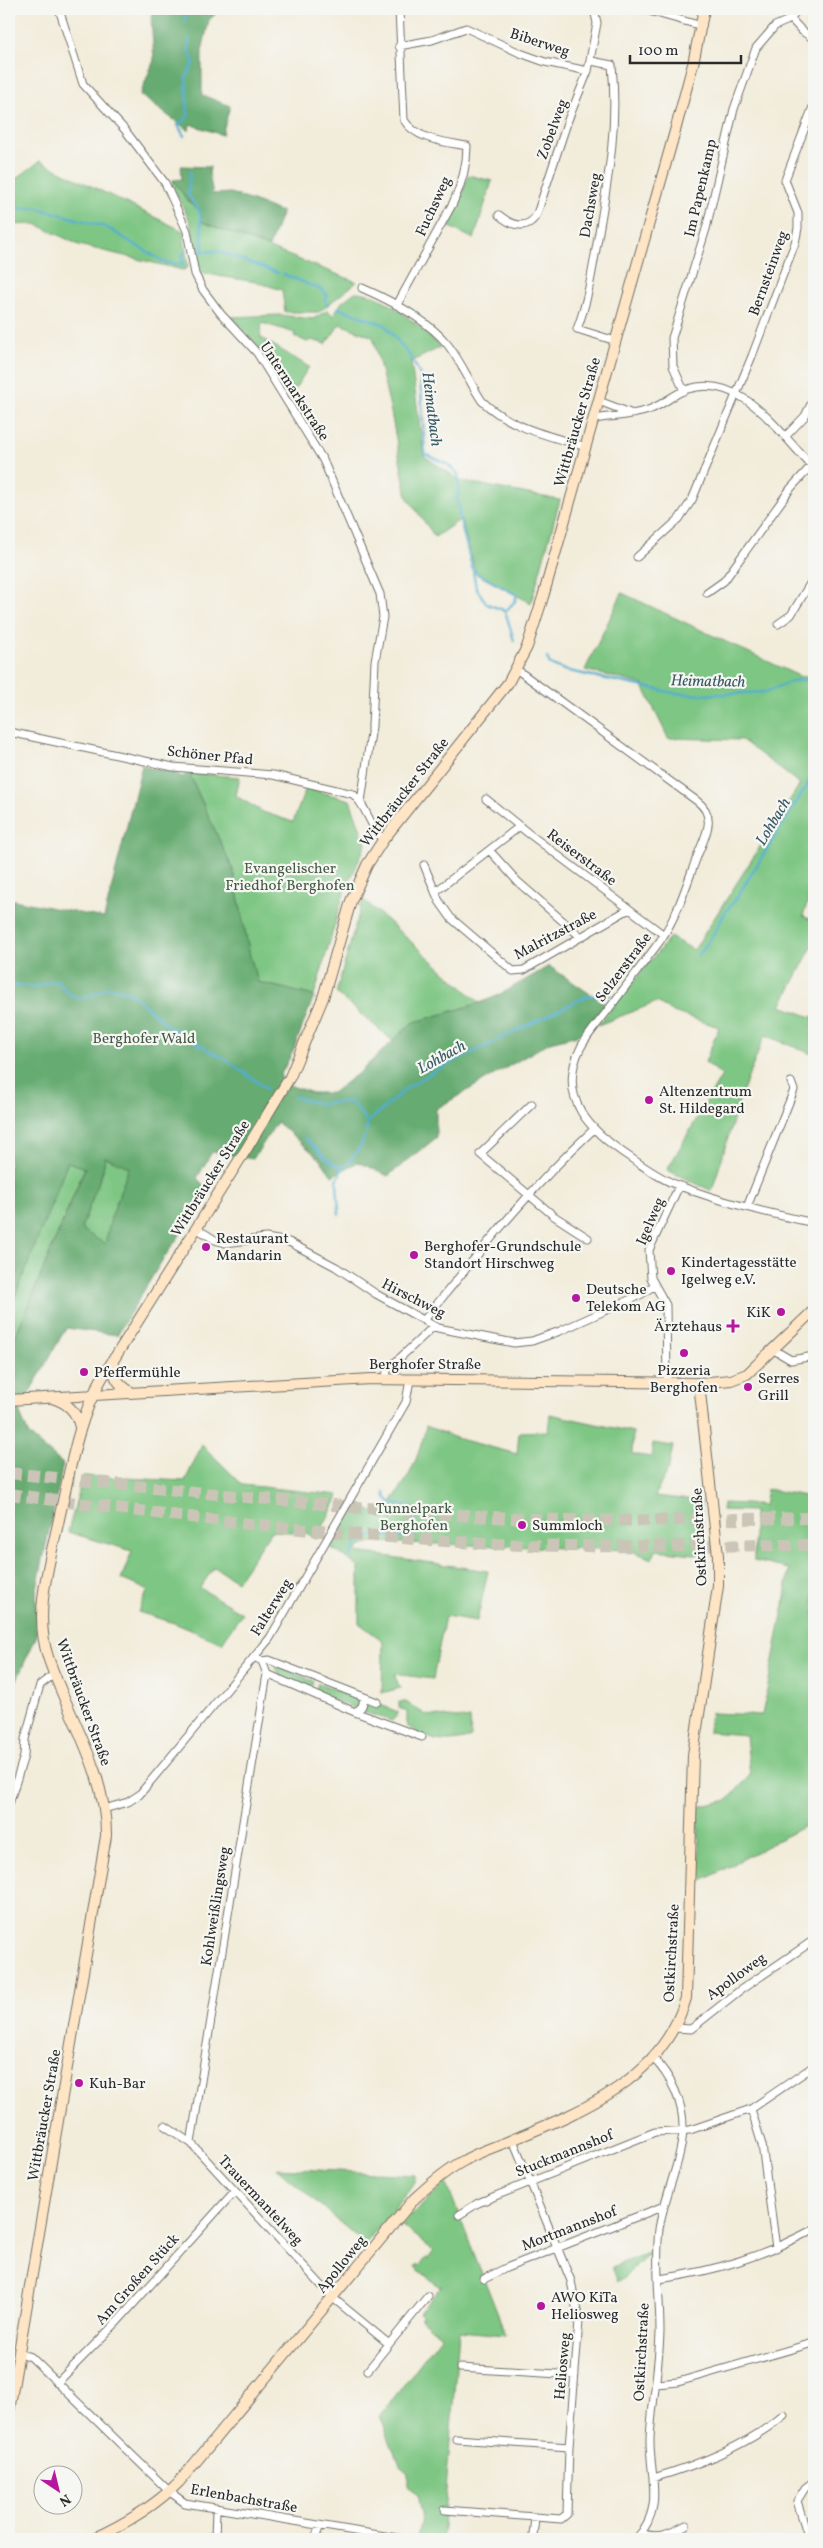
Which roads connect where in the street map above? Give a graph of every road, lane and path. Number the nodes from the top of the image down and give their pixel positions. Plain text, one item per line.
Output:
1 (59, 9) edge
2 (399, 9) edge
3 (594, 9) edge
4 (642, 9) edge
5 (704, 9) edge
6 (797, 9) edge
7 (791, 19) junction
8 (702, 26) junction
9 (814, 39) edge
10 (399, 46) junction
11 (591, 61) junction
12 (588, 71) junction
13 (814, 104) edge
14 (500, 215) dead end
15 (362, 288) dead end
16 (398, 303) junction
17 (616, 341) junction
18 (684, 391) junction
19 (736, 395) junction
20 (814, 398) edge
21 (599, 401) junction
22 (633, 414) junction
23 (594, 418) junction
24 (786, 436) junction
25 (586, 447) junction
26 (813, 466) edge
27 (638, 557) dead end
28 (814, 577) edge
29 (707, 593) dead end
30 (778, 624) dead end
31 (516, 670) junction
32 (9, 732) edge
33 (486, 798) dead end
34 (360, 802) junction
35 (520, 826) junction
36 (383, 840) junction
37 (490, 851) junction
38 (424, 865) dead end
39 (435, 892) junction
40 (629, 909) junction
41 (664, 935) junction
42 (581, 937) junction
43 (791, 1082) dead end
44 (532, 1104) dead end
45 (593, 1130) junction
46 (680, 1186) junction
47 (527, 1195) junction
48 (747, 1207) junction
49 (814, 1224) edge
50 (196, 1228) junction
51 (588, 1238) dead end
52 (655, 1285) junction
53 (814, 1310) edge
54 (424, 1320) junction
55 (434, 1326) junction
56 (774, 1350) junction
57 (814, 1356) edge
58 (114, 1359) junction
59 (386, 1380) junction
60 (410, 1380) junction
61 (667, 1383) junction
62 (699, 1383) junction
63 (132, 1392) junction
64 (92, 1394) junction
65 (50, 1398) junction
66 (9, 1400) edge
67 (80, 1428) junction
68 (254, 1656) junction
69 (262, 1661) junction
70 (54, 1674) junction
71 (267, 1674) junction
72 (316, 1679) junction
73 (310, 1692) junction
74 (362, 1697) junction
75 (378, 1702) dead end
76 (356, 1712) junction
77 (422, 1737) dead end
78 (9, 1804) edge
79 (104, 1809) junction
80 (814, 1940) edge
81 (676, 2028) junction
82 (653, 2058) junction
83 (814, 2066) edge
84 (751, 2109) junction
85 (165, 2126) dead end
86 (683, 2129) junction
87 (513, 2140) junction
88 (191, 2143) junction
89 (530, 2181) junction
90 (234, 2192) junction
91 (664, 2206) junction
92 (459, 2215) dead end
93 (814, 2229) edge
94 (557, 2248) junction
95 (776, 2248) junction
96 (659, 2278) junction
97 (484, 2279) dead end
98 (428, 2296) dead end
99 (332, 2298) junction
100 (389, 2344) junction
101 (813, 2344) dead end
102 (18, 2352) junction
103 (460, 2368) dead end
104 (368, 2370) dead end
105 (575, 2375) junction
106 (58, 2382) junction
107 (656, 2384) junction
108 (9, 2411) edge
109 (784, 2415) dead end
110 (456, 2440) dead end
111 (569, 2448) junction
112 (653, 2478) junction
113 (814, 2481) edge
114 (170, 2492) junction
115 (216, 2510) junction
116 (445, 2510) dead end
117 (535, 2518) junction
118 (320, 2525) junction
119 (686, 2525) dead end
120 (641, 2533) junction
121 (533, 2535) dead end
122 (393, 2538) edge
123 (92, 2539) edge
124 (216, 2539) edge
125 (315, 2539) edge
126 (403, 2539) edge
127 (636, 2539) edge
128 (809, 2539) edge

1 - 34 street, Untermarkstraße
2 - 10 street, Fuchsweg
3 - 11 street, Zobelweg
4 - 8 street
5 - 8 main road, Wittbräucker Straße
6 - 7 street, Im Papenkamp
7 - 9 street
7 - 18 street, Im Papenkamp
8 - 17 main road, Wittbräucker Straße
10 - 12 street, Biberweg
10 - 16 street, Fuchsweg
11 - 12 street, Zobelweg
11 - 17 street, Dachsweg
12 - 14 street, Zobelweg
13 - 19 street, Bernsteinweg
15 - 16 street
16 - 25 street
17 - 21 main road, Wittbräucker Straße
18 - 19 street
18 - 22 street
19 - 24 street
19 - 27 street, Bernsteinweg
20 - 24 street
21 - 22 street
21 - 23 main road, Wittbräucker Straße
22 - 23 street
23 - 25 main road, Wittbräucker Straße
24 - 26 street
25 - 31 main road, Wittbräucker Straße
26 - 29 street
28 - 30 street
31 - 36 main road, Wittbräucker Straße
31 - 41 street, Selzerstraße
32 - 34 street, Schöner Pfad
33 - 35 street, Reiserstraße
34 - 36 street
35 - 37 street
35 - 40 street, Reiserstraße
36 - 50 main road, Wittbräucker Straße
37 - 39 street
37 - 42 street
38 - 39 street, Malritzstraße
39 - 42 street, Malritzstraße
40 - 41 street, Reiserstraße
40 - 42 street, Malritzstraße
41 - 45 street, Selzerstraße
43 - 48 street
44 - 47 street
45 - 46 street, Selzerstraße
45 - 47 street
46 - 48 street, Selzerstraße
46 - 52 street, Igelweg
47 - 51 street
47 - 54 street
48 - 49 street, Selzerstraße
50 - 54 street, Hirschweg
50 - 58 main road, Wittbräucker Straße
52 - 55 street, Hirschweg
52 - 61 street, Igelweg
53 - 56 main road, Berghofer Straße
54 - 55 street, Hirschweg
55 - 59 street
56 - 57 street
56 - 62 main road, Berghofer Straße
58 - 63 main road
58 - 64 main road, Wittbräucker Straße
59 - 60 main road, Berghofer Straße
59 - 63 main road, Berghofer Straße
60 - 61 main road, Berghofer Straße
60 - 68 street, Falterweg
61 - 62 main road, Berghofer Straße
62 - 81 main road, Ostkirchstraße
63 - 64 main road, Berghofer Straße
64 - 65 main road, Berghofer Straße
64 - 67 main road, Wittbräucker Straße
65 - 66 main road, Berghofer Straße
65 - 67 main road
67 - 70 main road, Wittbräucker Straße
68 - 69 street
68 - 79 street, Falterweg
69 - 71 street
69 - 72 street
70 - 78 street
70 - 79 main road, Wittbräucker Straße
71 - 73 street
71 - 88 street, Kohlweißlingsweg
72 - 73 street
72 - 74 street
73 - 76 street
74 - 75 street
74 - 76 street
76 - 77 street
79 - 102 main road, Wittbräucker Straße
80 - 81 street, Apolloweg
81 - 82 main road, Ostkirchstraße
82 - 86 street, Ostkirchstraße
82 - 87 main road, Apolloweg
83 - 84 street, Stuckmannshof
84 - 86 street, Stuckmannshof
84 - 95 street
85 - 88 street, Trauermantelweg
86 - 89 street, Stuckmannshof
86 - 91 street, Ostkirchstraße
87 - 89 street, Heliosweg
87 - 99 main road, Apolloweg
88 - 90 street, Trauermantelweg
89 - 92 street, Stuckmannshof
89 - 94 street, Heliosweg
90 - 99 street, Trauermantelweg
90 - 106 street, Am Großen Stück
91 - 94 street, Mortmannshof
91 - 96 street, Ostkirchstraße
93 - 95 street
94 - 97 street, Mortmannshof
94 - 105 street, Heliosweg
95 - 96 street
96 - 107 street, Ostkirchstraße
98 - 100 street
99 - 100 street, Trauermantelweg
99 - 114 main road, Apolloweg
100 - 104 street
101 - 107 street
102 - 106 street, Erlenbachstraße
102 - 108 main road, Wittbräucker Straße
103 - 105 street
105 - 111 street, Heliosweg
106 - 114 street, Erlenbachstraße
107 - 112 street, Ostkirchstraße
109 - 112 street
110 - 111 street
111 - 117 street, Heliosweg
112 - 120 street, Ostkirchstraße
113 - 128 street
114 - 115 street, Erlenbachstraße
114 - 123 main road, Apolloweg
115 - 118 street, Erlenbachstraße
115 - 124 street
116 - 117 street, Heliosweg
117 - 121 street
118 - 122 street, Erlenbachstraße
118 - 125 street
119 - 120 street
120 - 127 street, Ostkirchstraße
122 - 126 street, Erlenbachstraße

